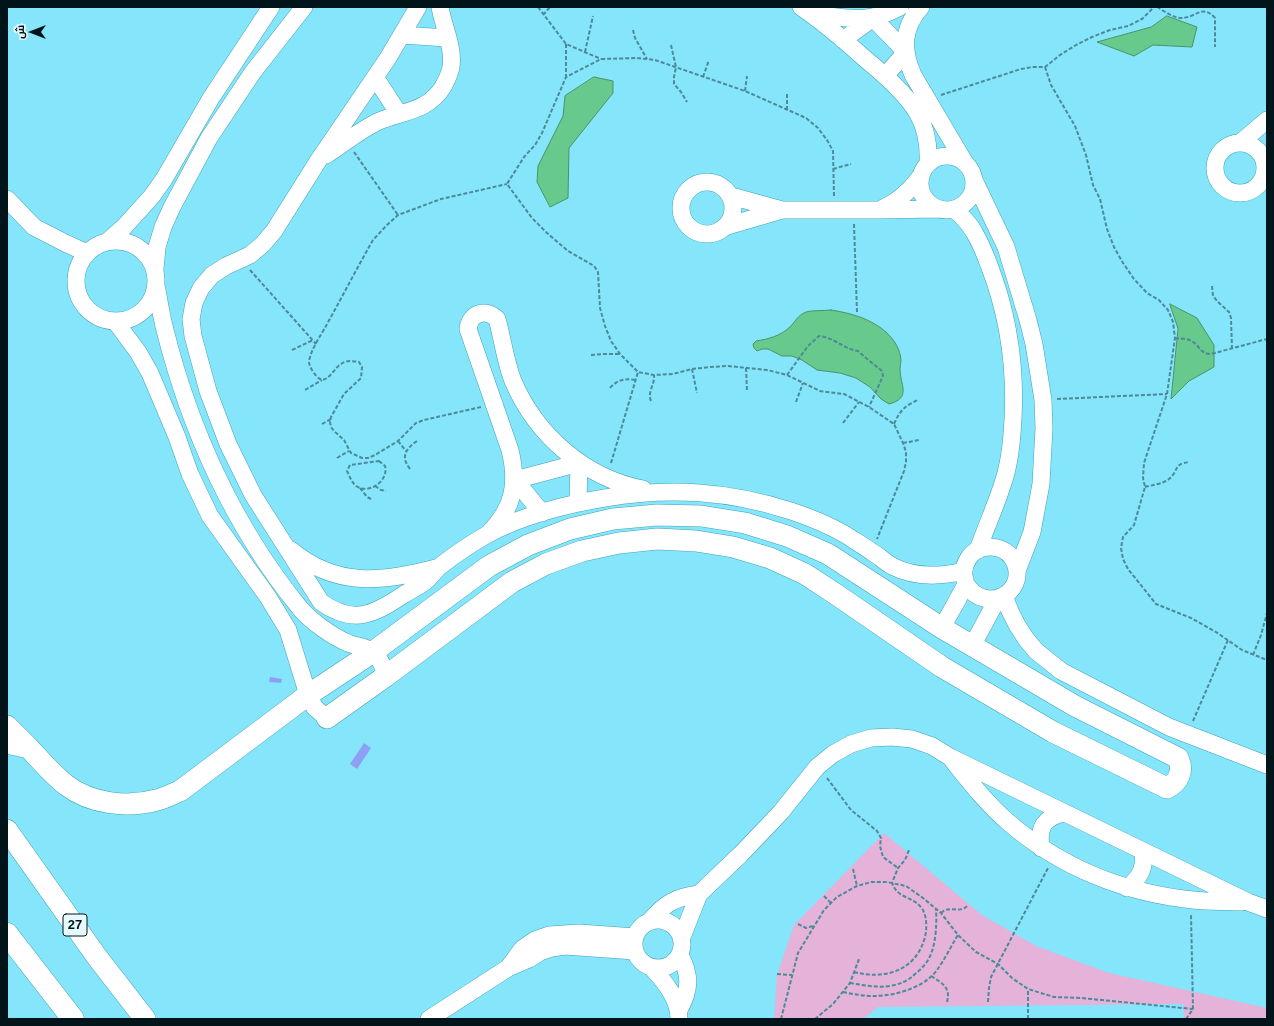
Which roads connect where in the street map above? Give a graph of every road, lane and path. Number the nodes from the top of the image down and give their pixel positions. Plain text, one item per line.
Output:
1 (271, 7) edge
2 (304, 7) edge
3 (418, 7) edge
4 (440, 7) edge
5 (538, 7) edge
6 (550, 7) edge
7 (900, 7) edge
8 (921, 7) edge
9 (1156, 7) edge
10 (805, 10) edge
11 (543, 15) junction
12 (593, 16) dead end
13 (873, 18) junction
14 (633, 30) dead end
15 (402, 35) junction
16 (447, 38) junction
17 (843, 40) junction
18 (566, 44) junction
19 (671, 45) dead end
20 (1215, 47) dead end
21 (585, 52) junction
22 (906, 52) junction
23 (601, 59) junction
24 (647, 59) junction
25 (709, 60) dead end
26 (1045, 67) junction
27 (676, 68) junction
28 (747, 76) dead end
29 (885, 76) junction
30 (374, 77) junction
31 (566, 77) junction
32 (703, 77) junction
33 (744, 91) junction
34 (787, 94) dead end
35 (928, 99) junction
36 (687, 102) dead end
37 (787, 110) junction
38 (400, 114) junction
39 (1267, 120) edge
40 (346, 142) junction
41 (1240, 143) junction
42 (1267, 143) edge
43 (1264, 159) junction
44 (318, 161) junction
45 (965, 163) junction
46 (851, 164) dead end
47 (833, 169) junction
48 (924, 170) junction
49 (974, 180) junction
50 (507, 184) junction
51 (152, 196) junction
52 (732, 196) junction
53 (7, 199) edge
54 (172, 207) junction
55 (947, 209) junction
56 (782, 210) junction
57 (834, 210) junction
58 (853, 210) junction
59 (879, 210) junction
60 (398, 215) junction
61 (727, 226) junction
62 (108, 241) junction
63 (87, 253) junction
64 (240, 260) junction
65 (156, 277) junction
66 (1212, 286) dead end
67 (857, 312) dead end
68 (115, 321) junction
69 (1175, 338) junction
70 (1267, 339) edge
71 (313, 340) junction
72 (316, 344) junction
73 (1232, 349) junction
74 (292, 350) dead end
75 (620, 354) junction
76 (591, 356) dead end
77 (746, 368) junction
78 (692, 369) junction
79 (638, 372) junction
80 (654, 375) junction
81 (787, 375) junction
82 (322, 380) junction
83 (636, 380) junction
84 (804, 383) junction
85 (610, 388) dead end
86 (305, 390) dead end
87 (747, 391) dead end
88 (697, 393) dead end
89 (1167, 394) junction
90 (918, 400) dead end
91 (1043, 400) junction
92 (651, 401) dead end
93 (796, 402) dead end
94 (859, 402) junction
95 (494, 405) junction
96 (869, 407) junction
97 (331, 419) junction
98 (843, 423) dead end
99 (322, 424) dead end
100 (894, 424) junction
101 (919, 440) dead end
102 (398, 441) junction
103 (417, 441) dead end
104 (903, 443) junction
105 (349, 450) junction
106 (406, 451) junction
107 (358, 457) junction
108 (337, 458) dead end
109 (1189, 462) dead end
110 (580, 463) junction
111 (358, 464) junction
112 (410, 469) dead end
113 (606, 478) junction
114 (515, 480) junction
115 (375, 486) junction
116 (1145, 487) junction
117 (360, 488) junction
118 (386, 491) dead end
119 (657, 492) junction
120 (372, 499) dead end
121 (578, 503) junction
122 (542, 513) junction
123 (489, 533) junction
124 (283, 544) junction
125 (978, 550) junction
126 (872, 552) junction
127 (438, 568) junction
128 (327, 571) junction
129 (1017, 571) junction
130 (965, 577) junction
131 (382, 579) junction
132 (1001, 597) junction
133 (320, 602) junction
134 (387, 606) junction
135 (1267, 613) edge
136 (942, 628) junction
137 (1228, 640) junction
138 (972, 646) junction
139 (373, 652) junction
140 (1253, 655) junction
141 (1267, 660) edge
142 (386, 676) junction
143 (308, 695) junction
144 (327, 718) joint
145 (7, 726) edge
146 (1187, 735) junction
147 (7, 743) edge
148 (29, 748) junction
149 (950, 757) junction
150 (1267, 765) edge
151 (817, 767) junction
152 (1065, 813) junction
153 (7, 830) edge
154 (909, 850) dead end
155 (1143, 851) junction
156 (1048, 852) junction
157 (898, 868) junction
158 (853, 869) dead end
159 (892, 883) junction
160 (858, 886) junction
161 (1127, 888) junction
162 (699, 894) junction
163 (824, 896) dead end
164 (1191, 900) junction
165 (1248, 902) junction
166 (831, 903) junction
167 (968, 905) dead end
168 (936, 909) junction
169 (1267, 909) edge
170 (941, 913) junction
171 (650, 921) junction
172 (798, 924) dead end
173 (814, 925) junction
174 (7, 934) edge
175 (958, 935) junction
176 (682, 937) junction
177 (635, 944) junction
178 (680, 955) junction
179 (859, 959) dead end
180 (998, 964) junction
181 (652, 968) junction
182 (854, 972) junction
183 (777, 974) dead end
184 (792, 975) junction
185 (931, 976) junction
186 (850, 983) junction
187 (1028, 989) junction
188 (842, 992) junction
189 (470, 993) junction
190 (947, 1002) dead end
191 (988, 1002) dead end
192 (1193, 1009) junction
193 (679, 1015) edge
194 (73, 1019) edge
195 (145, 1019) edge
196 (429, 1019) edge
197 (445, 1019) edge
198 (764, 1019) edge
199 (768, 1019) edge
200 (781, 1019) edge
201 (815, 1019) edge
202 (1028, 1019) edge
203 (1186, 1019) edge

1 - 51 street
2 - 54 street
3 - 15 street
4 - 16 street
5 - 11 path
6 - 11 path
7 - 13 street
8 - 22 street
9 - 20 path
9 - 26 path
10 - 13 street
10 - 17 street
11 - 18 path
12 - 21 path
13 - 17 street
13 - 22 street
14 - 24 path
15 - 16 street
15 - 30 street
16 - 38 street
17 - 29 street
18 - 21 path
18 - 31 path
19 - 27 path
21 - 23 path
22 - 29 street
22 - 35 street
23 - 24 path
23 - 31 path
24 - 27 path
25 - 32 path
26 - 35 path
26 - 69 path
27 - 32 path
27 - 36 path
28 - 33 path
29 - 48 street
30 - 38 street
30 - 44 street
31 - 50 path
32 - 33 path
33 - 37 path
34 - 37 path
35 - 45 street
37 - 47 path
38 - 40 street
39 - 41 street
40 - 44 street
40 - 60 path
41 - 43 street
41 - 43 street
42 - 43 street
44 - 64 street
45 - 48 street
45 - 49 street
46 - 47 path
47 - 57 path
48 - 55 street
48 - 59 street
49 - 55 street
49 - 91 street
50 - 60 path
50 - 75 path
51 - 54 street
51 - 62 street
52 - 56 street
52 - 61 street
52 - 61 street
53 - 63 street
54 - 65 street
55 - 59 street
55 - 125 street
56 - 57 street
56 - 61 street
57 - 58 street
58 - 59 street
58 - 67 path
60 - 72 path
62 - 63 street
62 - 65 street
63 - 68 street
64 - 71 path
64 - 124 street
65 - 68 street
65 - 139 street
66 - 73 path
68 - 143 street
69 - 73 path
69 - 89 path
70 - 73 path
71 - 72 path
71 - 74 path
72 - 82 path
75 - 76 path
75 - 79 path
77 - 78 path
77 - 81 path
77 - 87 path
78 - 80 path
78 - 88 path
79 - 80 path
79 - 83 path
80 - 92 path
81 - 84 path
81 - 96 path
82 - 86 path
82 - 97 path
83 - 85 path
83 - 113 path
84 - 93 path
84 - 94 path
89 - 91 path
89 - 116 path
90 - 100 path
91 - 129 street
94 - 96 path
94 - 98 path
95 - 102 path
95 - 110 street
95 - 114 street
96 - 100 path
97 - 99 path
97 - 105 path
100 - 104 path
101 - 104 path
102 - 106 path
102 - 107 path
103 - 106 path
104 - 126 path
105 - 107 path
105 - 108 path
106 - 112 path
107 - 111 path
109 - 116 path
110 - 113 street
110 - 114 street
110 - 121 street
111 - 115 path
111 - 117 path
113 - 119 street
114 - 122 street
114 - 123 street
115 - 117 path
115 - 118 path
116 - 137 path
117 - 120 path
119 - 121 street
119 - 126 street
121 - 122 street
122 - 123 street
123 - 127 street
124 - 128 street
124 - 133 street
125 - 129 street
125 - 130 street
126 - 130 street
127 - 131 street
127 - 134 street
128 - 131 street
128 - 133 street
129 - 132 street
130 - 132 street
130 - 136 street
131 - 134 street
132 - 138 street
132 - 146 street
133 - 134 street
135 - 140 path
136 - 138 main road
136 - 139 main road
137 - 140 path
137 - 146 path
138 - 142 main road
139 - 142 street
139 - 143 main road
140 - 141 path
142 - 144 main road
143 - 144 street
143 - 148 main road
145 - 148 main road
146 - 150 street
147 - 148 main road
149 - 151 street
149 - 152 street
149 - 156 street
151 - 157 path
151 - 162 street
152 - 155 street
152 - 156 street
153 - 195 main road, 27
154 - 157 path
155 - 161 street
155 - 165 street
156 - 161 street
156 - 180 path
157 - 159 path
158 - 160 path
159 - 160 path
159 - 168 path
159 - 182 path
160 - 166 path
161 - 164 street
162 - 171 street
162 - 176 street
163 - 166 path
164 - 165 street
164 - 192 path
165 - 169 street
166 - 173 path
167 - 170 path
168 - 170 path
168 - 186 path
170 - 175 path
171 - 176 street
171 - 177 street
172 - 173 path
173 - 184 path
174 - 194 highway
175 - 180 path
175 - 185 path
176 - 178 street
177 - 181 street
177 - 189 street
178 - 181 street
178 - 193 street
179 - 182 path
180 - 187 path
180 - 191 path
181 - 193 street
182 - 186 path
183 - 184 path
184 - 200 path
185 - 188 path
185 - 190 path
186 - 188 path
187 - 192 path
187 - 202 path
188 - 201 path
189 - 196 street
189 - 197 street
192 - 203 path
198 - 199 path

